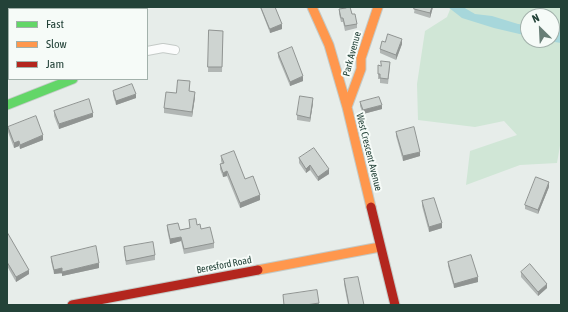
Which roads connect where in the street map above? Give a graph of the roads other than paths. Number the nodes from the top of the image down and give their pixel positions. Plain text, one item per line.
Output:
1 (312, 7) edge
2 (378, 7) edge
3 (174, 50) dead end
4 (148, 51) edge
5 (69, 80) edge
6 (7, 105) edge
7 (347, 106) junction
8 (380, 247) junction
9 (72, 305) edge
10 (395, 305) edge

1 - 7 street, West Crescent Avenue
2 - 7 street, Park Avenue
3 - 4 street
5 - 6 street
7 - 8 street, West Crescent Avenue
8 - 9 street, Beresford Road
8 - 10 street, West Crescent Avenue

